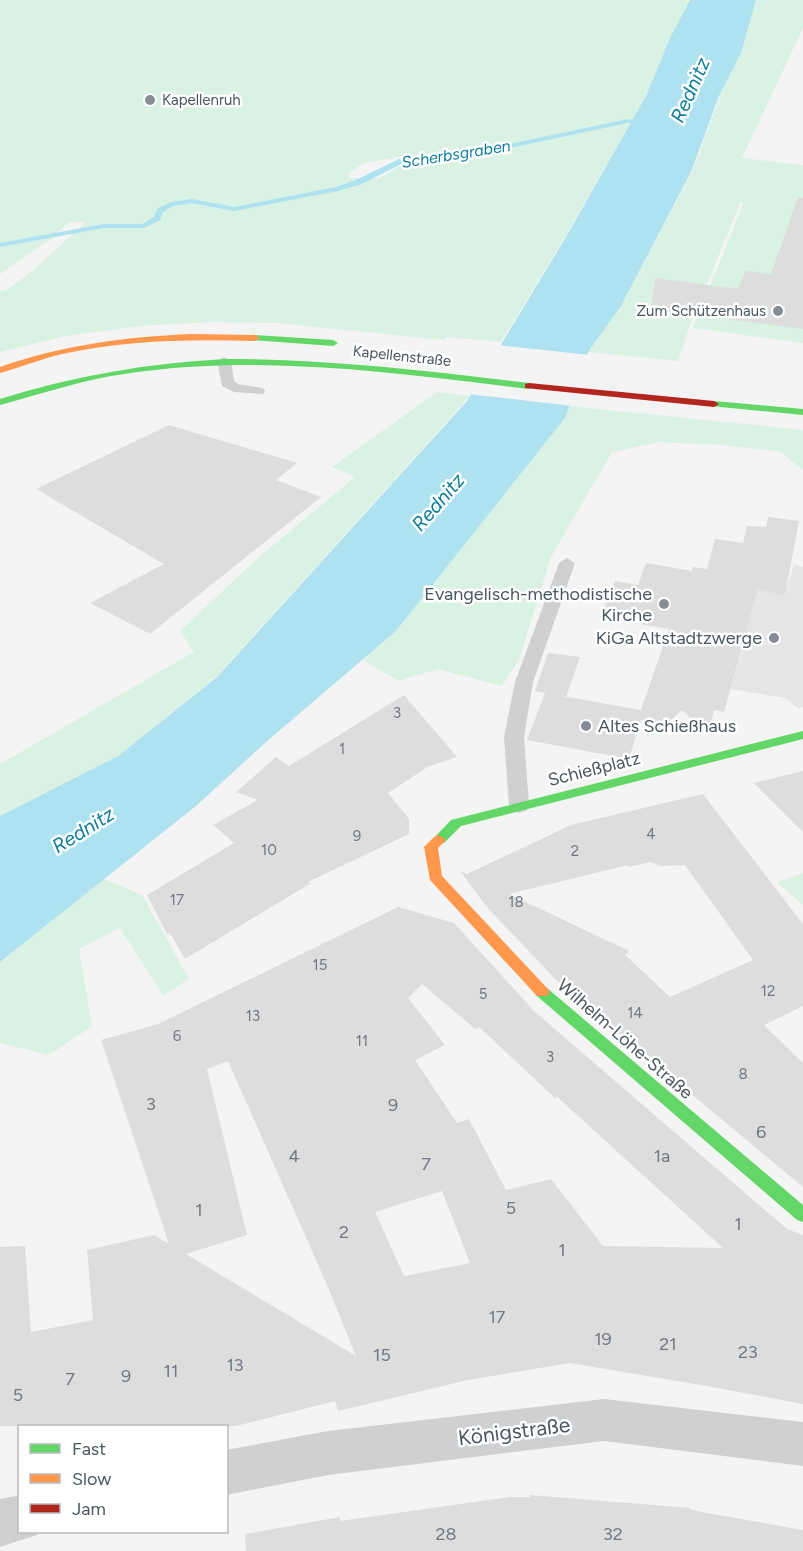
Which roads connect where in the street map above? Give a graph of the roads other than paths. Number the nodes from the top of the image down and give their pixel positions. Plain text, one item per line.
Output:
1 (347, 345) dead end
2 (224, 362) junction
3 (0, 370) edge
4 (258, 391) dead end
5 (0, 402) edge
6 (803, 412) edge
7 (567, 563) dead end
8 (803, 735) edge
9 (519, 806) junction
10 (435, 877) joint
11 (803, 1215) edge
12 (803, 1444) edge
13 (228, 1473) edge
14 (18, 1518) edge
15 (0, 1522) edge

1 - 3 main road, Kapellenstraße
2 - 4 lane
2 - 5 main road, Kapellenstraße
2 - 6 main road, Kapellenstraße
7 - 9 lane
8 - 9 main road, Schießplatz
9 - 10 main road, Schießplatz
10 - 11 main road, Wilhelm-Löhe-Straße
12 - 13 street, Königstraße
14 - 15 street

